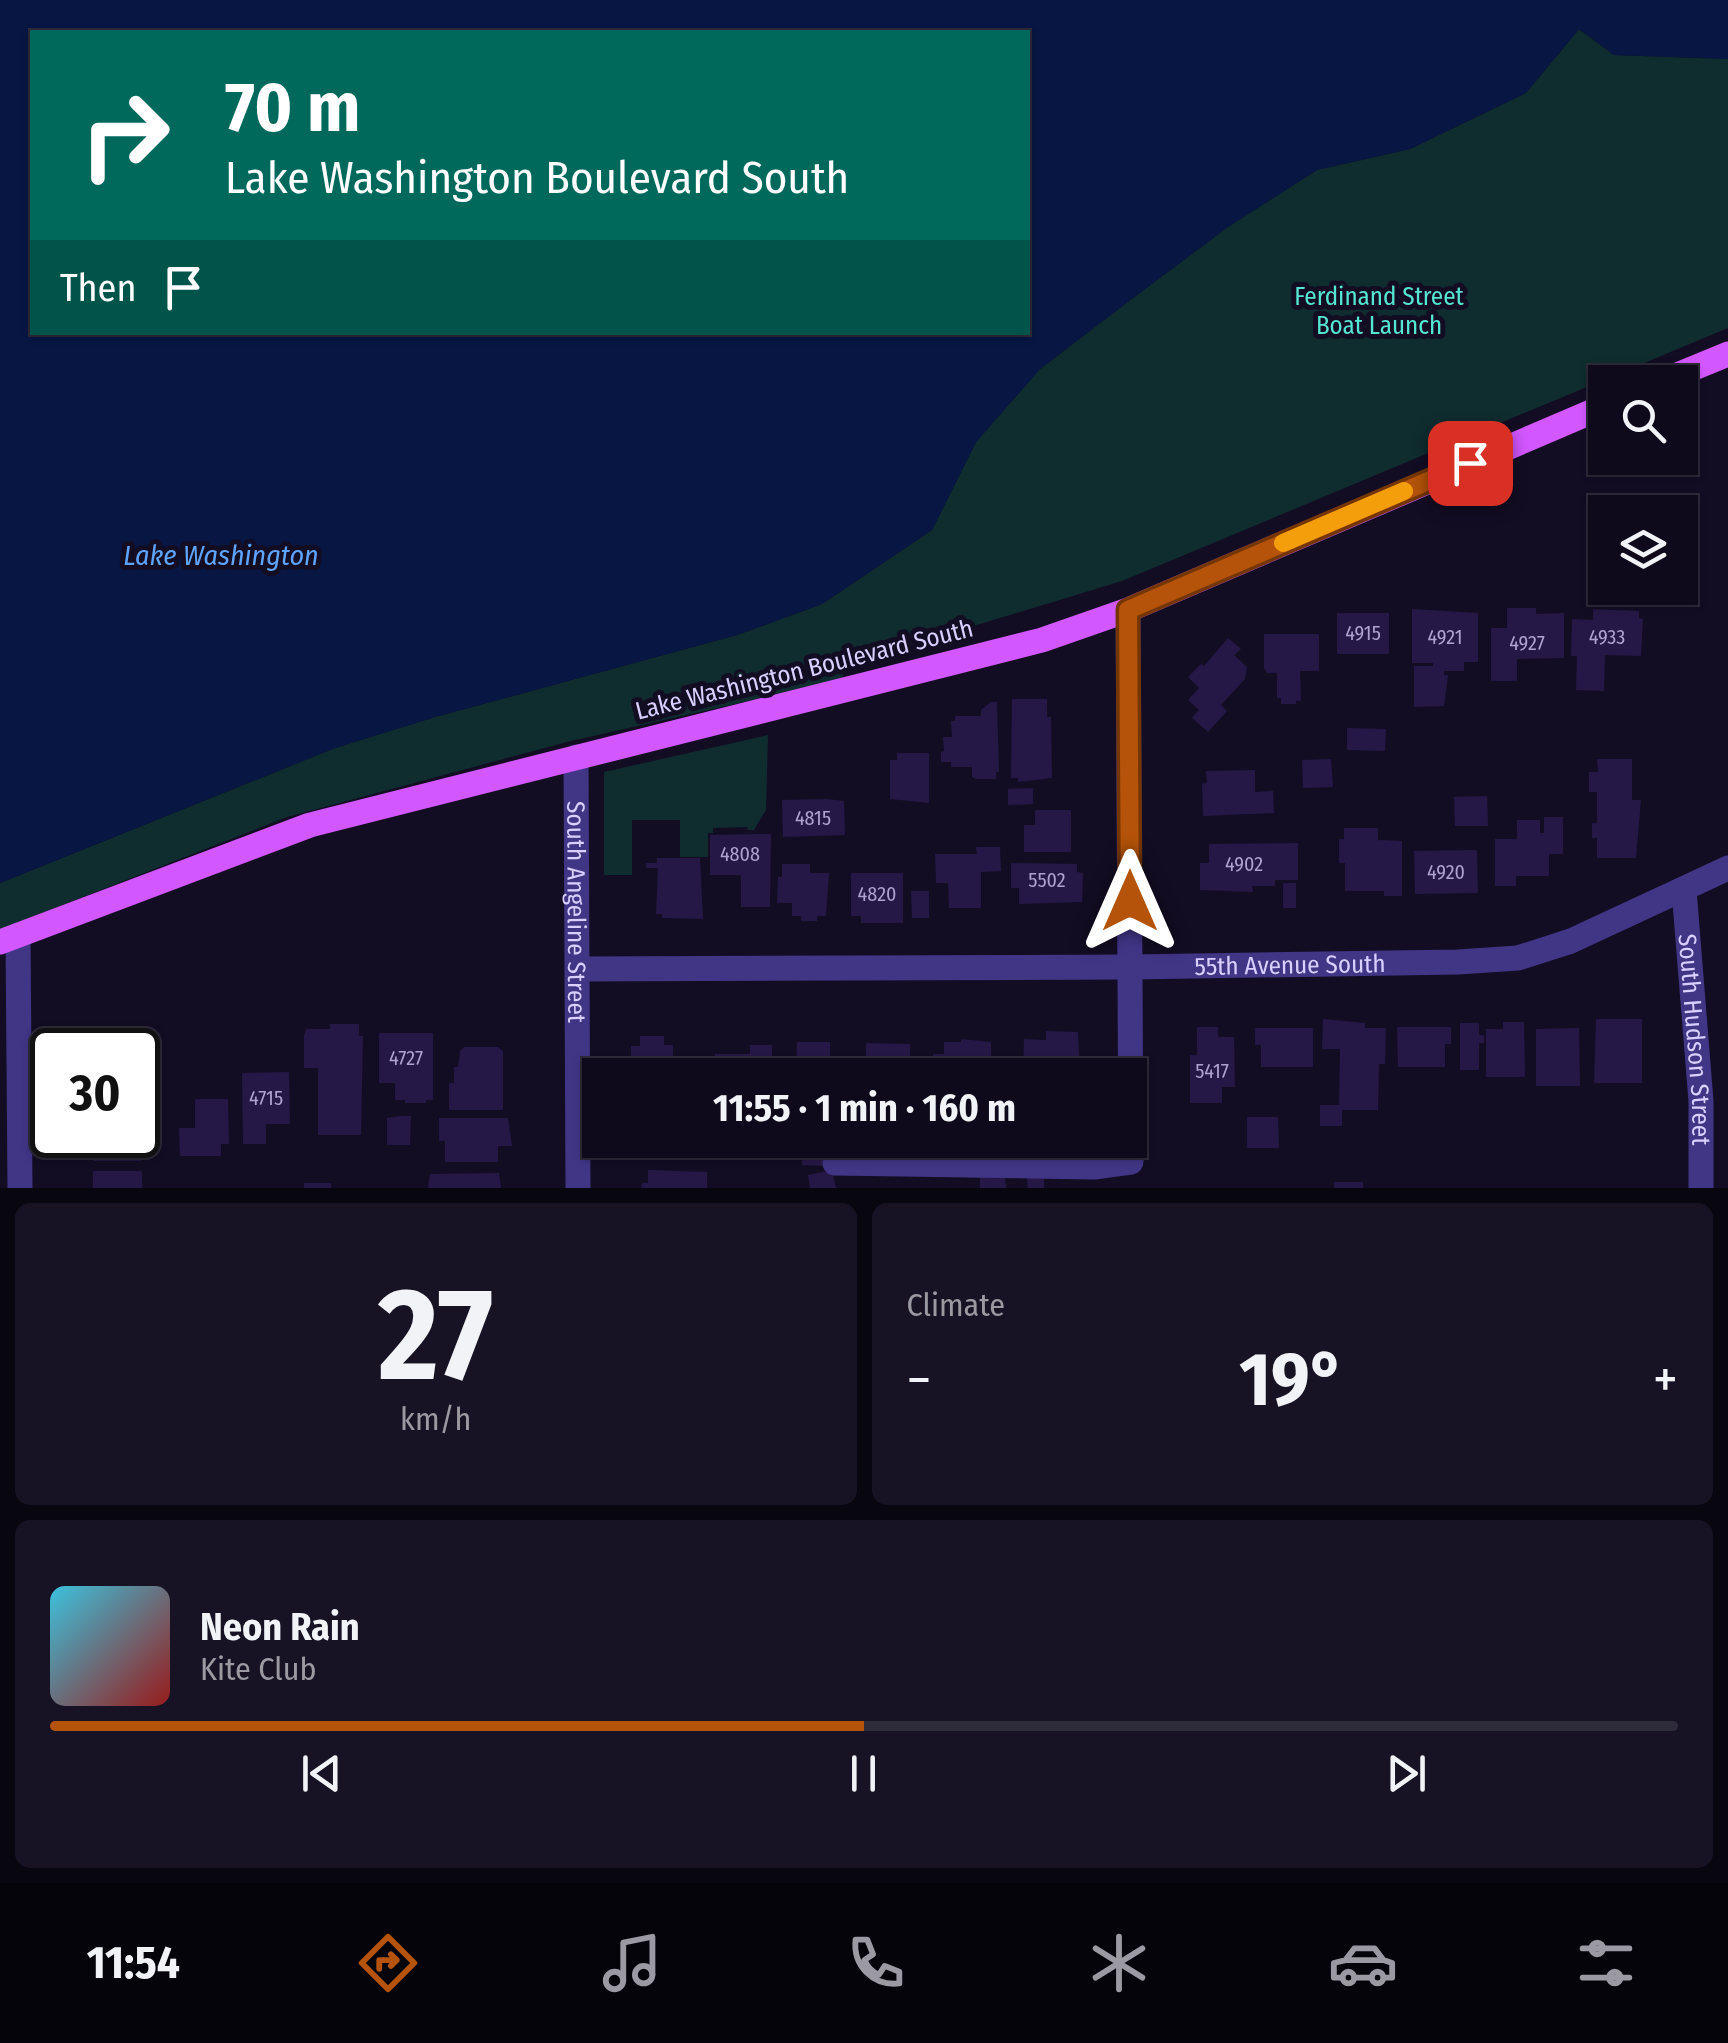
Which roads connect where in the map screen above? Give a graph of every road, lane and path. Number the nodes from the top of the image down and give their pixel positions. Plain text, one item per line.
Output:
1 (1728, 354) edge
2 (1698, 366) edge
3 (1588, 413) edge
4 (1128, 610) junction
5 (576, 756) junction
6 (1728, 868) edge
7 (1684, 890) junction
8 (9, 938) edge
9 (1131, 967) junction
10 (580, 969) junction
11 (835, 1163) dead end
12 (20, 1188) edge
13 (578, 1188) edge
14 (1702, 1188) edge

1 - 2 main road
3 - 4 main road, Lake Washington Boulevard South
4 - 5 main road, Lake Washington Boulevard South
4 - 9 street
5 - 8 main road, Lake Washington Boulevard South
5 - 10 street, South Angeline Street
6 - 7 street, 55th Avenue South
7 - 9 street, 55th Avenue South
7 - 14 street, South Hudson Street
8 - 12 street
9 - 10 street, 55th Avenue South
9 - 11 street
10 - 13 street, South Angeline Street

